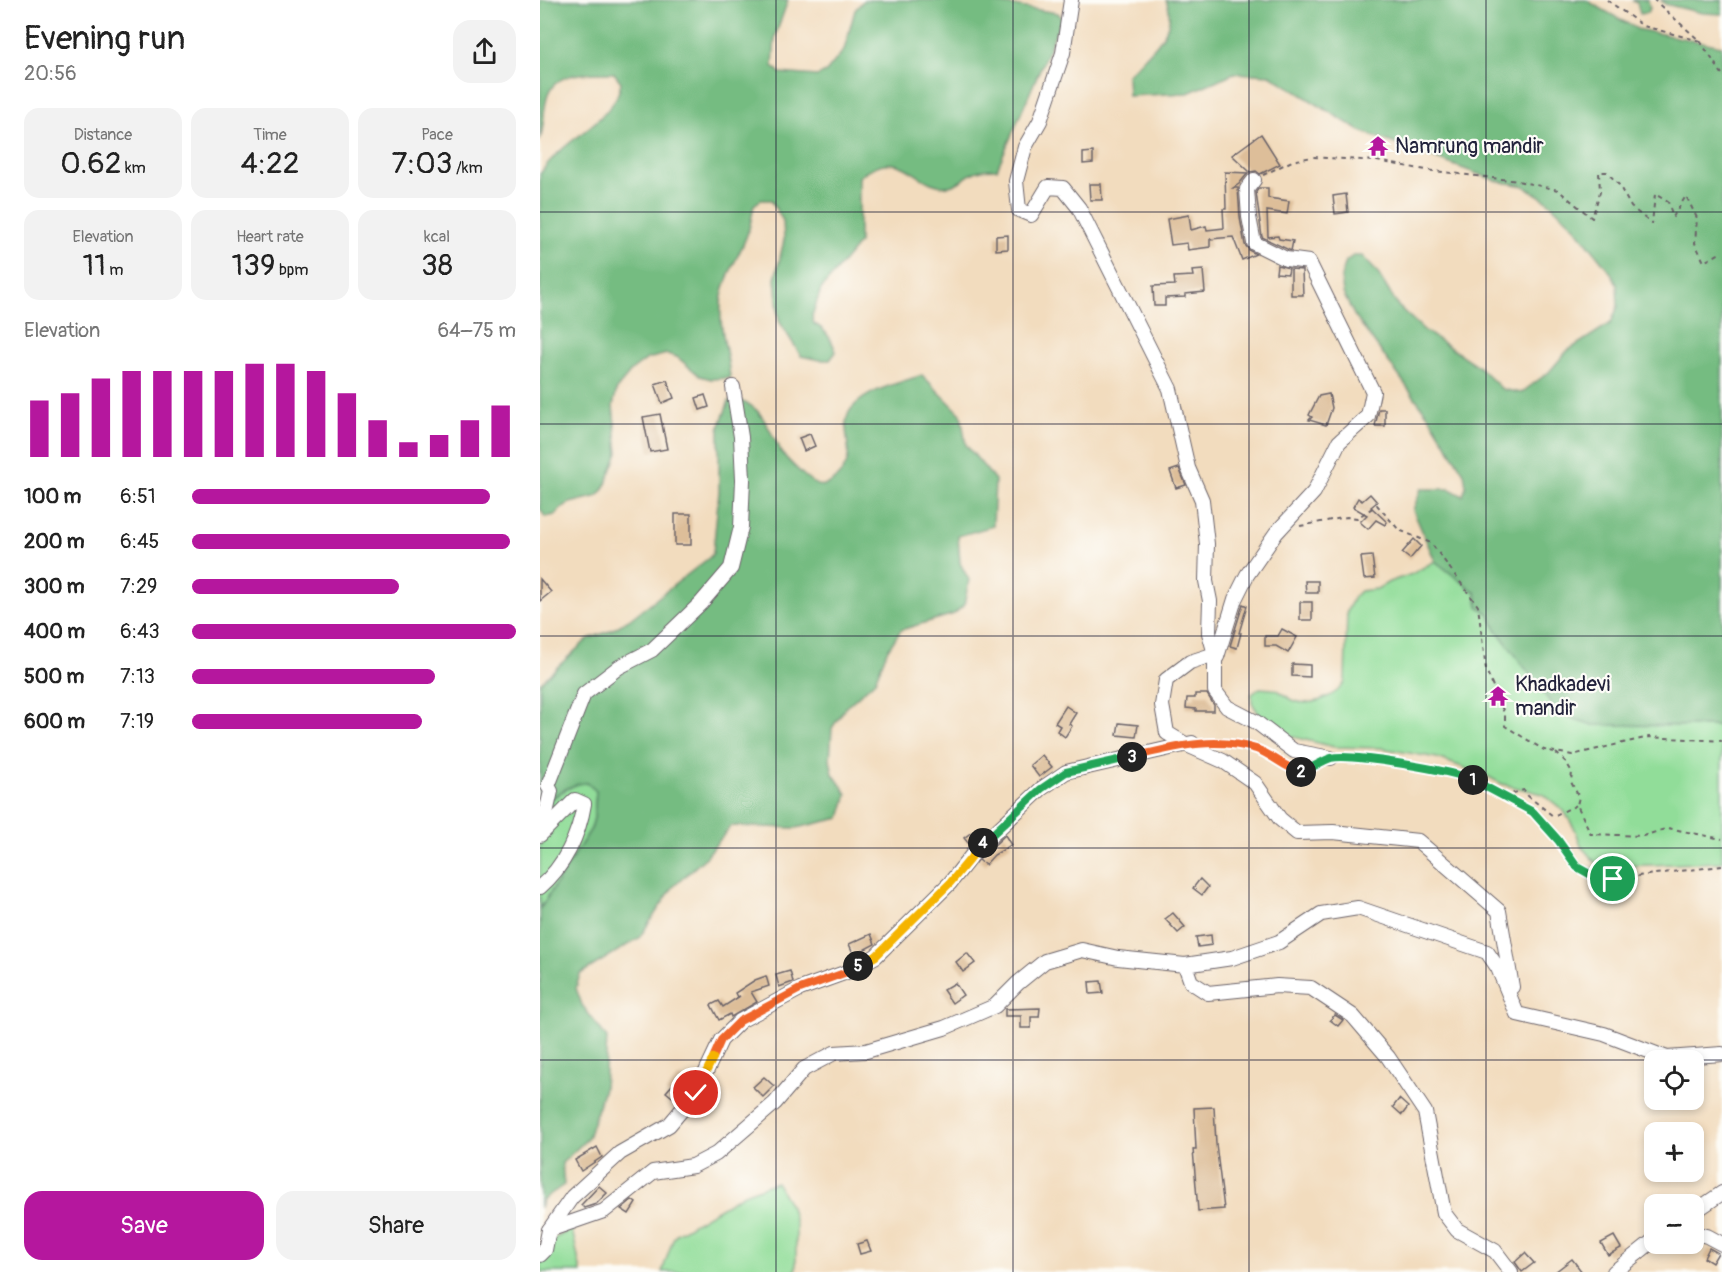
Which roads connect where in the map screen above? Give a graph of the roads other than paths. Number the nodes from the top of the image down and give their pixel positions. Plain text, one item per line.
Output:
1 (1071, 0) edge
2 (1254, 180) road end
3 (733, 387) dead end
4 (1215, 658) junction
5 (1189, 744) junction
6 (1331, 758) road end
7 (544, 788) edge
8 (540, 820) edge
9 (540, 835) edge
10 (540, 887) edge
11 (1185, 965) junction
12 (1517, 1014) junction
13 (1722, 1054) edge
14 (1722, 1193) edge
15 (1704, 1205) edge
16 (549, 1230) junction
17 (1704, 1235) edge
18 (1722, 1244) edge
19 (1644, 1248) edge
20 (540, 1255) edge
21 (1511, 1272) edge
22 (1614, 1272) edge

1 - 4 street
2 - 4 street
3 - 7 street
4 - 5 street
4 - 6 street
5 - 12 street
5 - 16 street
7 - 8 street
9 - 10 street
11 - 12 street
11 - 16 street
11 - 21 street
12 - 13 street
14 - 15 street
16 - 20 street
17 - 18 street
19 - 22 street

